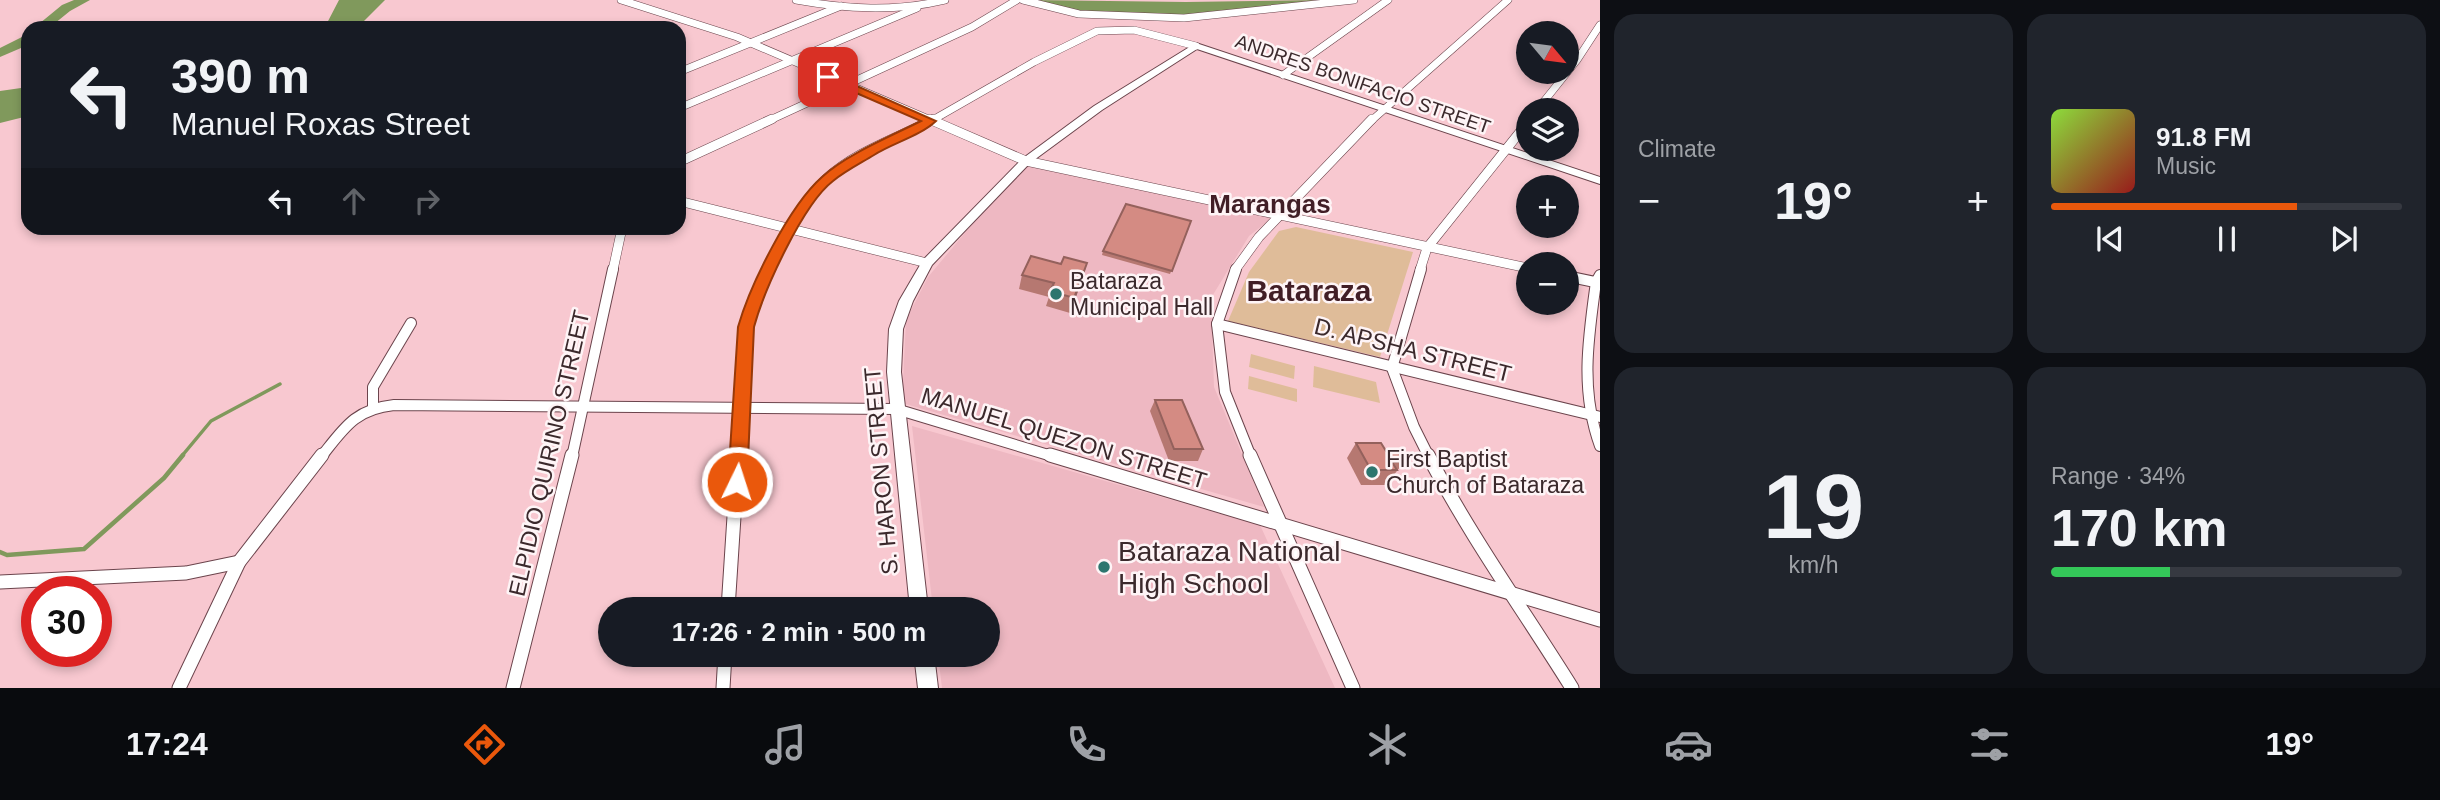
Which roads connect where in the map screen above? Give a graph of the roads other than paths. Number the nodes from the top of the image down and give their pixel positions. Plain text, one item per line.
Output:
1 (621, 0) edge
2 (796, 0) edge
3 (945, 0) edge
4 (1017, 0) edge
5 (1023, 0) edge
6 (1354, 0) edge
7 (1388, 0) edge
8 (1508, 0) edge
9 (841, 6) junction
10 (917, 8) junction
11 (684, 21) edge
12 (686, 22) edge
13 (1600, 25) edge
14 (752, 44) junction
15 (1195, 46) junction
16 (792, 61) junction
17 (686, 69) edge
18 (1283, 75) junction
19 (846, 85) junction
20 (1547, 98) edge
21 (686, 105) edge
22 (1382, 108) junction
23 (930, 121) junction
24 (1516, 137) edge
25 (1505, 150) junction
26 (686, 159) edge
27 (1026, 161) junction
28 (1600, 181) edge
29 (686, 203) edge
30 (1281, 216) junction
31 (791, 230) junction
32 (621, 235) edge
33 (1427, 248) junction
34 (927, 263) junction
35 (1516, 266) edge
36 (1579, 278) edge
37 (1599, 280) edge
38 (411, 323) dead end
39 (1217, 324) junction
40 (1392, 368) junction
41 (743, 406) junction
42 (373, 407) junction
43 (584, 408) junction
44 (896, 409) junction
45 (1594, 416) edge
46 (1600, 446) edge
47 (1279, 524) junction
48 (239, 562) junction
49 (0, 582) edge
50 (1512, 592) junction
51 (729, 597) edge
52 (918, 597) edge
53 (1600, 620) edge
54 (724, 667) edge
55 (926, 667) edge
56 (179, 688) edge
57 (513, 688) edge
58 (723, 688) edge
59 (928, 688) edge
60 (1353, 688) edge
61 (1572, 688) edge

1 - 11 street
2 - 9 street
3 - 10 street
4 - 19 street
5 - 6 street
7 - 18 street
8 - 22 street
9 - 10 street
9 - 14 street
10 - 16 street
12 - 14 street
13 - 20 street
14 - 16 street
14 - 17 street
15 - 18 street, ANDRES BONIFACIO STREET
15 - 23 street
15 - 27 street, S. HARON STREET
16 - 19 street
16 - 21 street
18 - 22 street, ANDRES BONIFACIO STREET
19 - 23 street
19 - 26 street
22 - 25 street, ANDRES BONIFACIO STREET
22 - 30 street
23 - 27 street
23 - 31 street
24 - 25 street
25 - 28 street, ANDRES BONIFACIO STREET
25 - 33 street
27 - 30 street
27 - 34 street, S. HARON STREET
29 - 31 street
30 - 33 street
30 - 39 street
31 - 34 street
31 - 41 street
32 - 43 street, ELPIDIO QUIRINO STREET
33 - 35 street
33 - 40 street
34 - 44 street, S. HARON STREET
36 - 37 street
37 - 45 street
38 - 42 street
39 - 40 street, D. APSHA STREET
39 - 47 street
40 - 45 street, D. APSHA STREET
40 - 50 street
41 - 43 street, MANUEL QUEZON STREET
41 - 44 street, MANUEL QUEZON STREET
41 - 51 street
42 - 43 street, MANUEL QUEZON STREET
42 - 48 street
43 - 57 street, ELPIDIO QUIRINO STREET
44 - 47 street, MANUEL QUEZON STREET
44 - 52 street, S. HARON STREET
45 - 46 street
47 - 50 street, MANUEL QUEZON STREET
47 - 60 street
48 - 49 street
48 - 56 street
50 - 53 street, MANUEL QUEZON STREET
50 - 61 street
54 - 58 street
55 - 59 street

